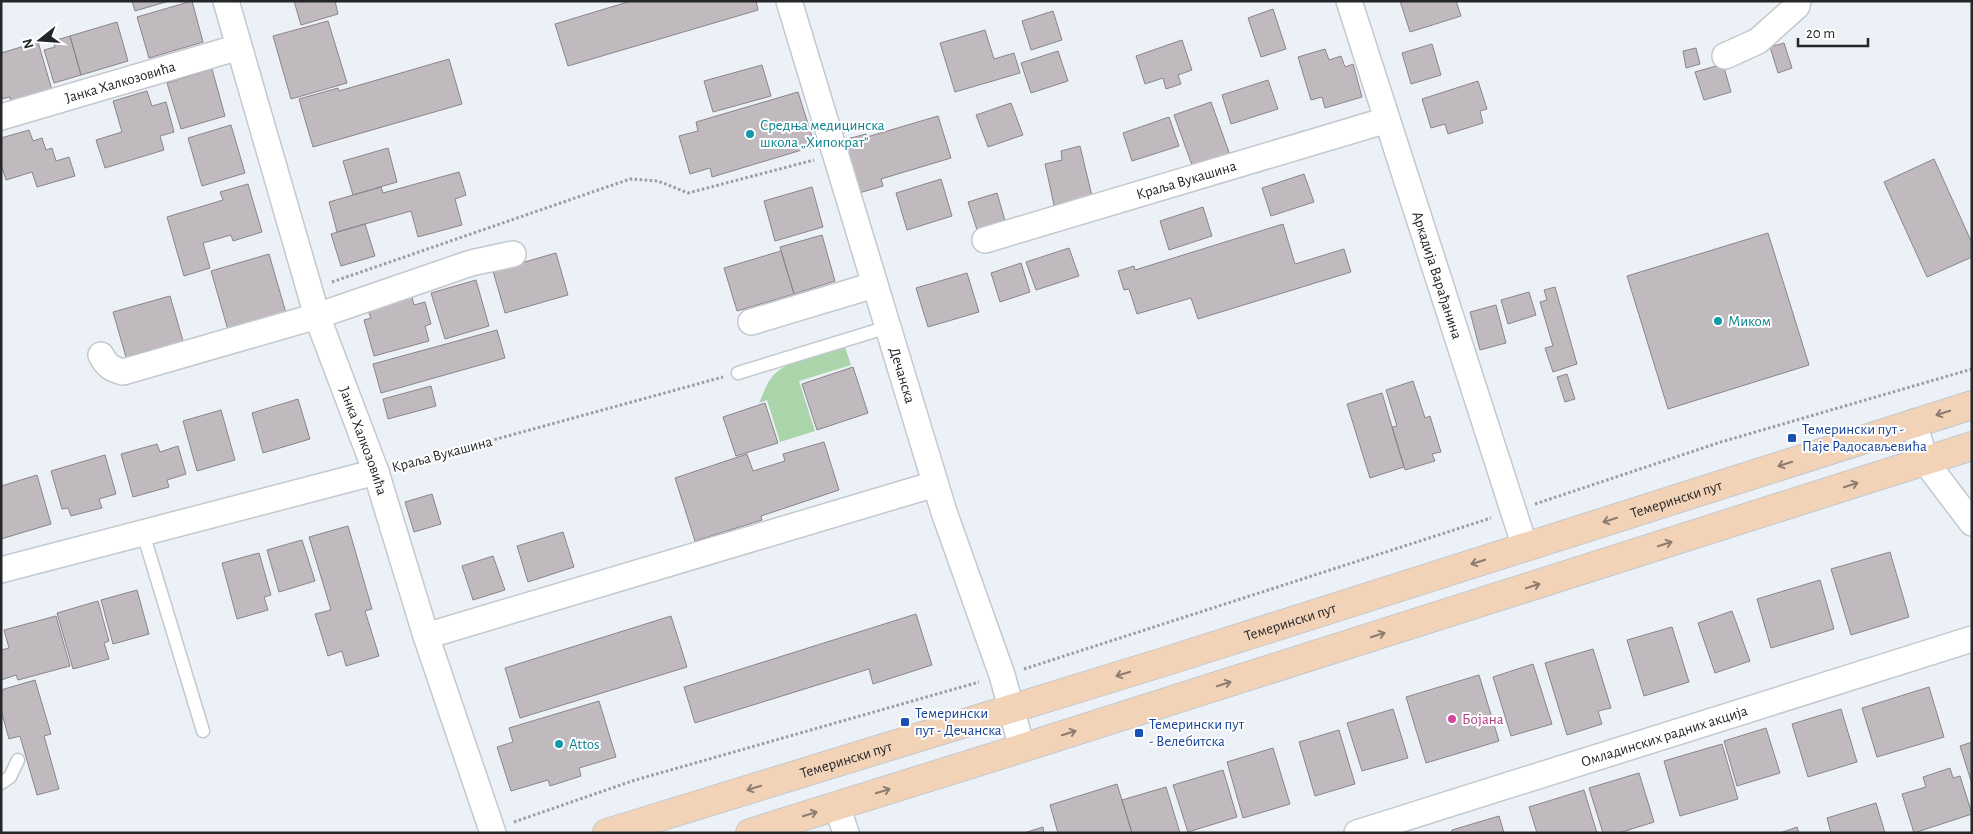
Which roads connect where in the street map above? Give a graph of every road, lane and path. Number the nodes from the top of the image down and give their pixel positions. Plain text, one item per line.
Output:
1 (226, 1) edge
2 (789, 1) edge
3 (1349, 1) edge
4 (1798, 1) edge
5 (239, 47) junction
6 (1725, 56) dead end
7 (1, 117) edge
8 (1387, 120) junction
9 (836, 155) junction
10 (985, 240) dead end
11 (513, 254) dead end
12 (874, 285) junction
13 (310, 290) junction
14 (317, 316) junction
15 (751, 322) dead end
16 (888, 327) junction
17 (101, 355) dead end
18 (1972, 369) edge
19 (738, 373) joint
20 (1972, 405) edge
21 (1914, 422) junction
22 (1972, 446) edge
23 (1925, 461) junction
24 (376, 472) junction
25 (936, 484) junction
26 (1513, 511) junction
27 (1972, 524) edge
28 (143, 533) junction
29 (1525, 547) junction
30 (1, 570) edge
31 (426, 636) junction
32 (1972, 639) edge
33 (1002, 675) junction
34 (1011, 709) junction
35 (203, 731) dead end
36 (1022, 748) junction
37 (18, 760) dead end
38 (1, 783) edge
39 (837, 806) junction
40 (492, 831) edge
41 (607, 833) edge
42 (750, 833) edge
43 (846, 833) edge
44 (1357, 833) edge

1 - 5 street, Јанка Халкозовића
2 - 9 street, Дечанска
3 - 8 street, Аркадија Варађанина
4 - 6 street
5 - 7 street, Јанка Халкозовића
5 - 13 street, Јанка Халкозовића
8 - 10 street, Краља Вукашина
8 - 26 street, Аркадија Варађанина
9 - 12 street, Дечанска
9 - 13 path
11 - 14 street
12 - 15 street
12 - 16 street, Дечанска
13 - 14 street, Јанка Халкозовића
14 - 17 street
14 - 24 street, Јанка Халкозовића
16 - 19 lane
16 - 25 street, Дечанска
18 - 26 path
19 - 24 path, Краља Вукашина
20 -> 21 main road, Темерински пут
21 - 23 street
21 -> 29 main road, Темерински пут
22 - 23 main road
23 - 27 street
36 -> 23 main road
24 - 28 street, Краља Вукашина
24 - 31 street, Јанка Халкозовића
25 - 31 street
25 - 33 street, Дечанска
26 - 29 street, Аркадија Варађанина
26 - 33 path
28 - 30 street, Краља Вукашина
28 - 35 lane
29 -> 34 main road, Темерински пут
31 - 40 street, Јанка Халкозовића
32 - 44 street, Омладинских радних акција
33 - 34 street, Дечанска
33 - 40 path
34 - 36 street, Дечанска
34 -> 41 main road, Темерински пут
39 -> 36 main road
37 - 38 lane
42 -> 39 main road
39 - 43 street

